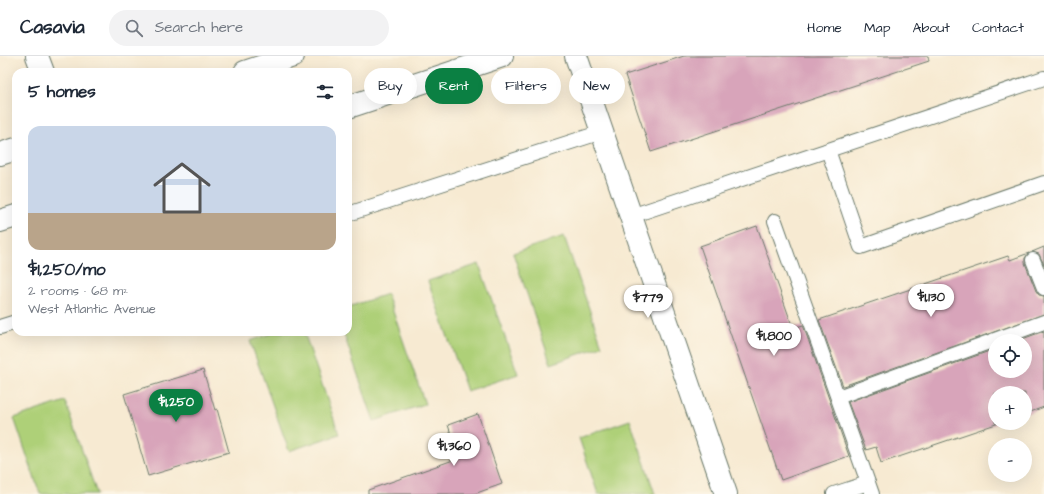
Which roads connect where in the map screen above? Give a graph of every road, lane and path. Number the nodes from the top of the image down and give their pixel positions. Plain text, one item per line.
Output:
1 (38, 56) edge
2 (293, 56) edge
3 (502, 56) edge
4 (576, 56) edge
5 (42, 68) edge
6 (257, 68) edge
7 (1044, 78) edge
8 (352, 106) edge
9 (602, 132) junction
10 (12, 150) edge
11 (828, 150) junction
12 (0, 154) edge
13 (1044, 183) edge
14 (352, 213) edge
15 (631, 216) junction
16 (12, 217) edge
17 (0, 221) edge
18 (775, 221) dead end
19 (1033, 260) dead end
20 (1044, 288) edge
21 (1044, 322) edge
22 (12, 323) edge
23 (0, 327) edge
24 (838, 397) junction
25 (870, 488) edge
26 (726, 494) edge
27 (834, 494) edge

1 - 5 street
2 - 6 street
3 - 8 street
4 - 9 street
7 - 11 lane
9 - 14 lane
9 - 15 street
10 - 12 street
11 - 13 lane
11 - 15 lane
15 - 26 street
16 - 17 street
18 - 24 lane
19 - 20 lane
21 - 24 lane
22 - 23 lane
24 - 25 lane
25 - 27 lane

